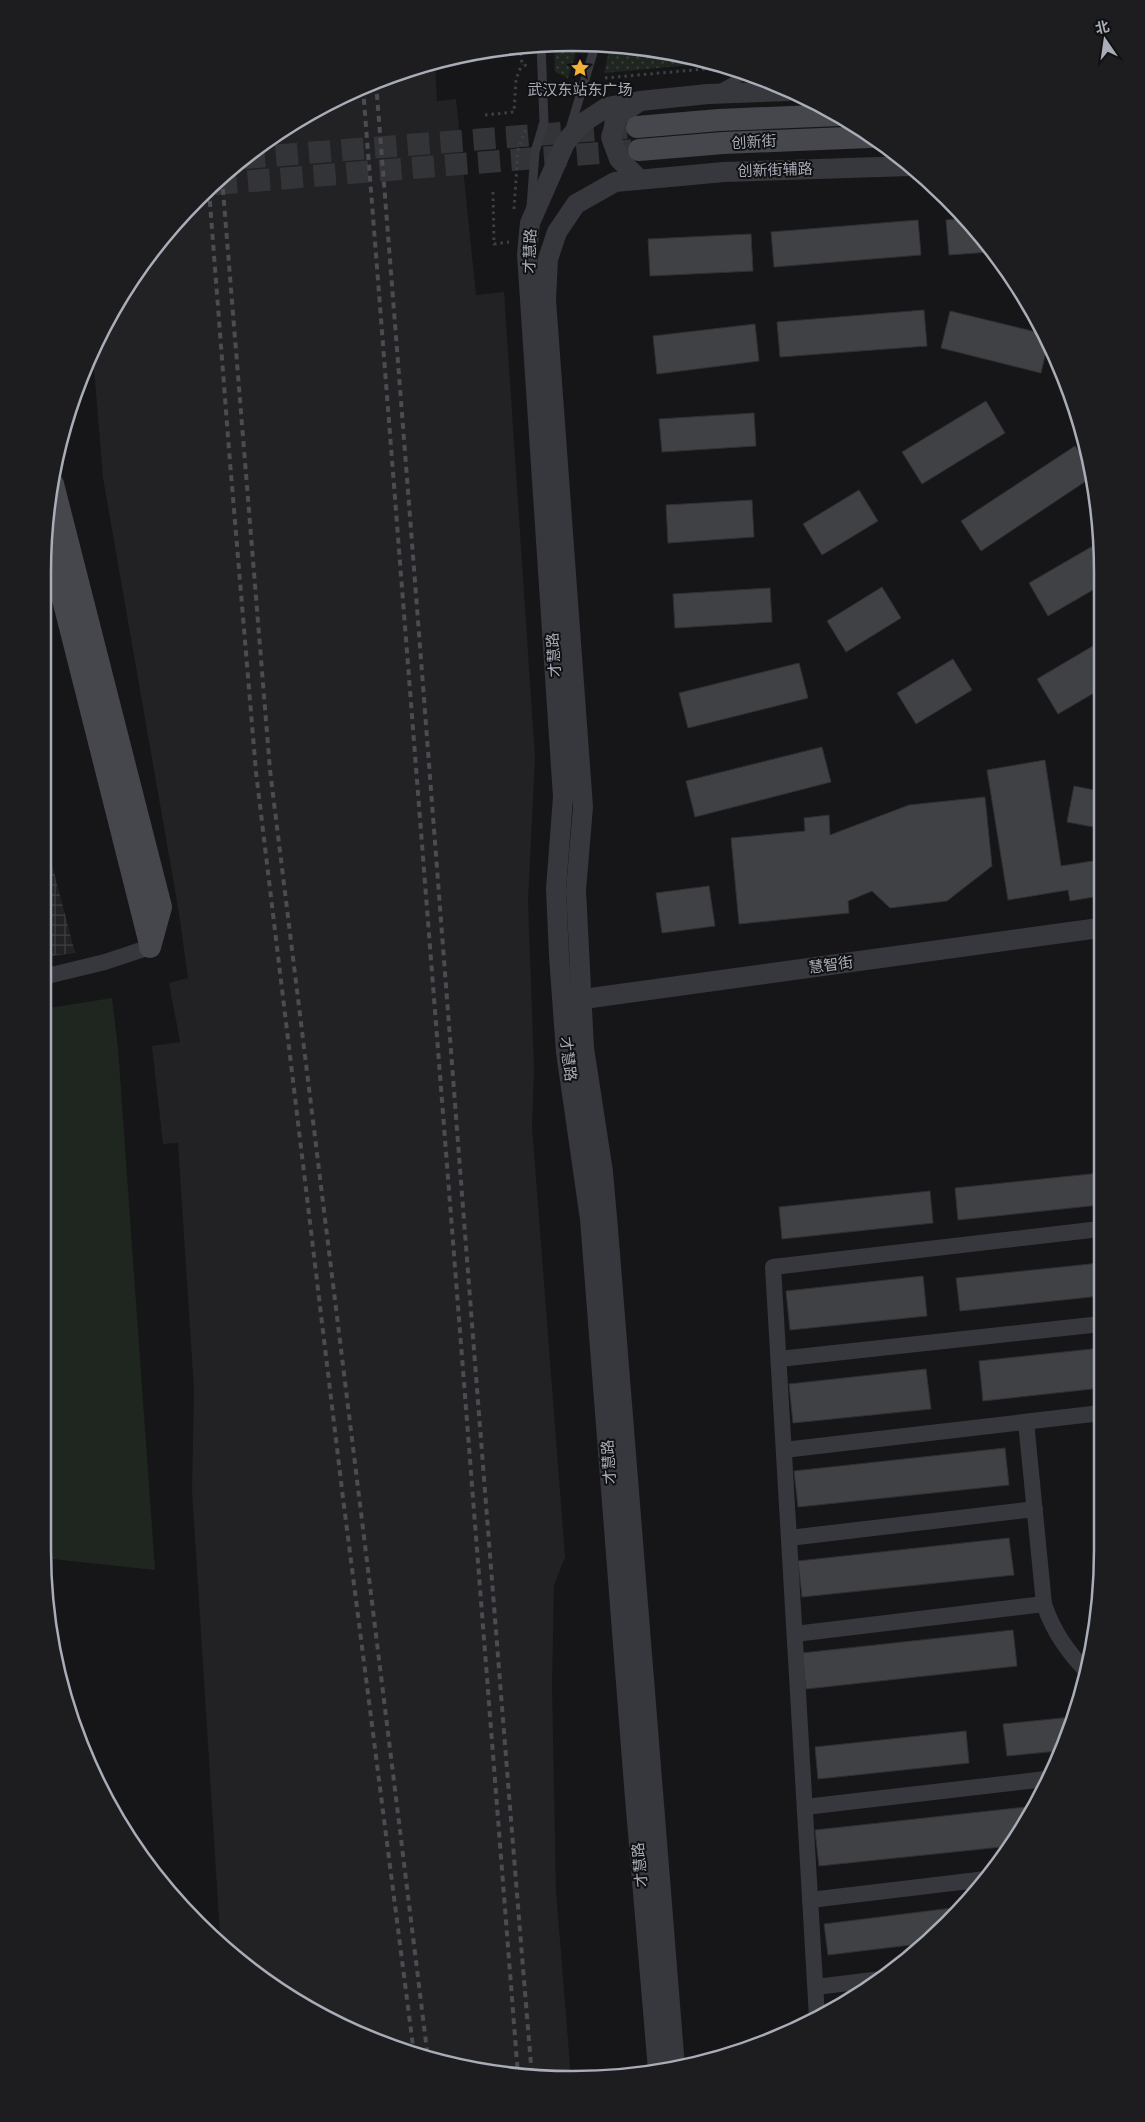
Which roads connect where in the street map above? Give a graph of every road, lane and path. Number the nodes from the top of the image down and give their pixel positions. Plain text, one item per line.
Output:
1 (541, 52) edge
2 (594, 52) edge
3 (521, 54) edge
4 (522, 64) junction
5 (531, 69) dead end
6 (706, 69) edge
7 (604, 78) dead end
8 (738, 78) edge
9 (773, 92) edge
10 (708, 94) junction
11 (640, 101) junction
12 (485, 115) dead end
13 (823, 116) edge
14 (637, 127) tunnel mouth
15 (527, 128) dead end
16 (859, 137) edge
17 (565, 142) junction
18 (639, 150) tunnel mouth
19 (899, 166) edge
20 (639, 179) junction
21 (492, 192) dead end
22 (522, 219) junction
23 (512, 242) dead end
24 (57, 499) edge
25 (52, 554) edge
26 (1094, 929) edge
27 (1094, 941) edge
28 (150, 947) junction
29 (51, 975) edge
30 (573, 1007) junction
31 (1094, 1230) edge
32 (1094, 1325) edge
33 (778, 1359) junction
34 (1094, 1414) edge
35 (1026, 1422) junction
36 (784, 1450) junction
37 (1035, 1509) junction
38 (789, 1538) junction
39 (1044, 1604) junction
40 (795, 1634) junction
41 (1081, 1665) edge
42 (1039, 1783) edge
43 (805, 1807) junction
44 (975, 1880) edge
45 (810, 1900) junction
46 (865, 1981) edge
47 (816, 1987) junction
48 (817, 2010) edge
49 (675, 2061) edge
50 (657, 2064) edge

1 - 22 lane
2 - 17 lane
3 - 4 path
4 - 5 path
4 - 12 path
6 - 7 path
8 - 10 lane
9 - 10 street
10 - 11 street
11 - 17 street, 才慧路
11 - 20 street
13 - 14 main road, 创新街
15 - 22 path
16 - 18 main road, 创新街
17 - 22 street, 才慧路
19 - 20 street, 创新街辅路
20 - 30 street, 才慧路
21 - 23 path
22 - 30 street, 才慧路
24 - 28 main road
25 - 28 main road
26 - 30 street, 慧智街
27 - 30 street, 慧智街
28 - 29 street
30 - 49 street, 才慧路
30 - 50 street, 才慧路
31 - 33 street
32 - 33 street
33 - 36 street
34 - 35 street
35 - 36 street
35 - 37 street
36 - 38 street
37 - 38 street
37 - 39 street
38 - 40 street
39 - 40 street
39 - 41 street
40 - 43 street
42 - 43 street
43 - 45 street
44 - 45 street
45 - 47 street
46 - 47 street
47 - 48 street

